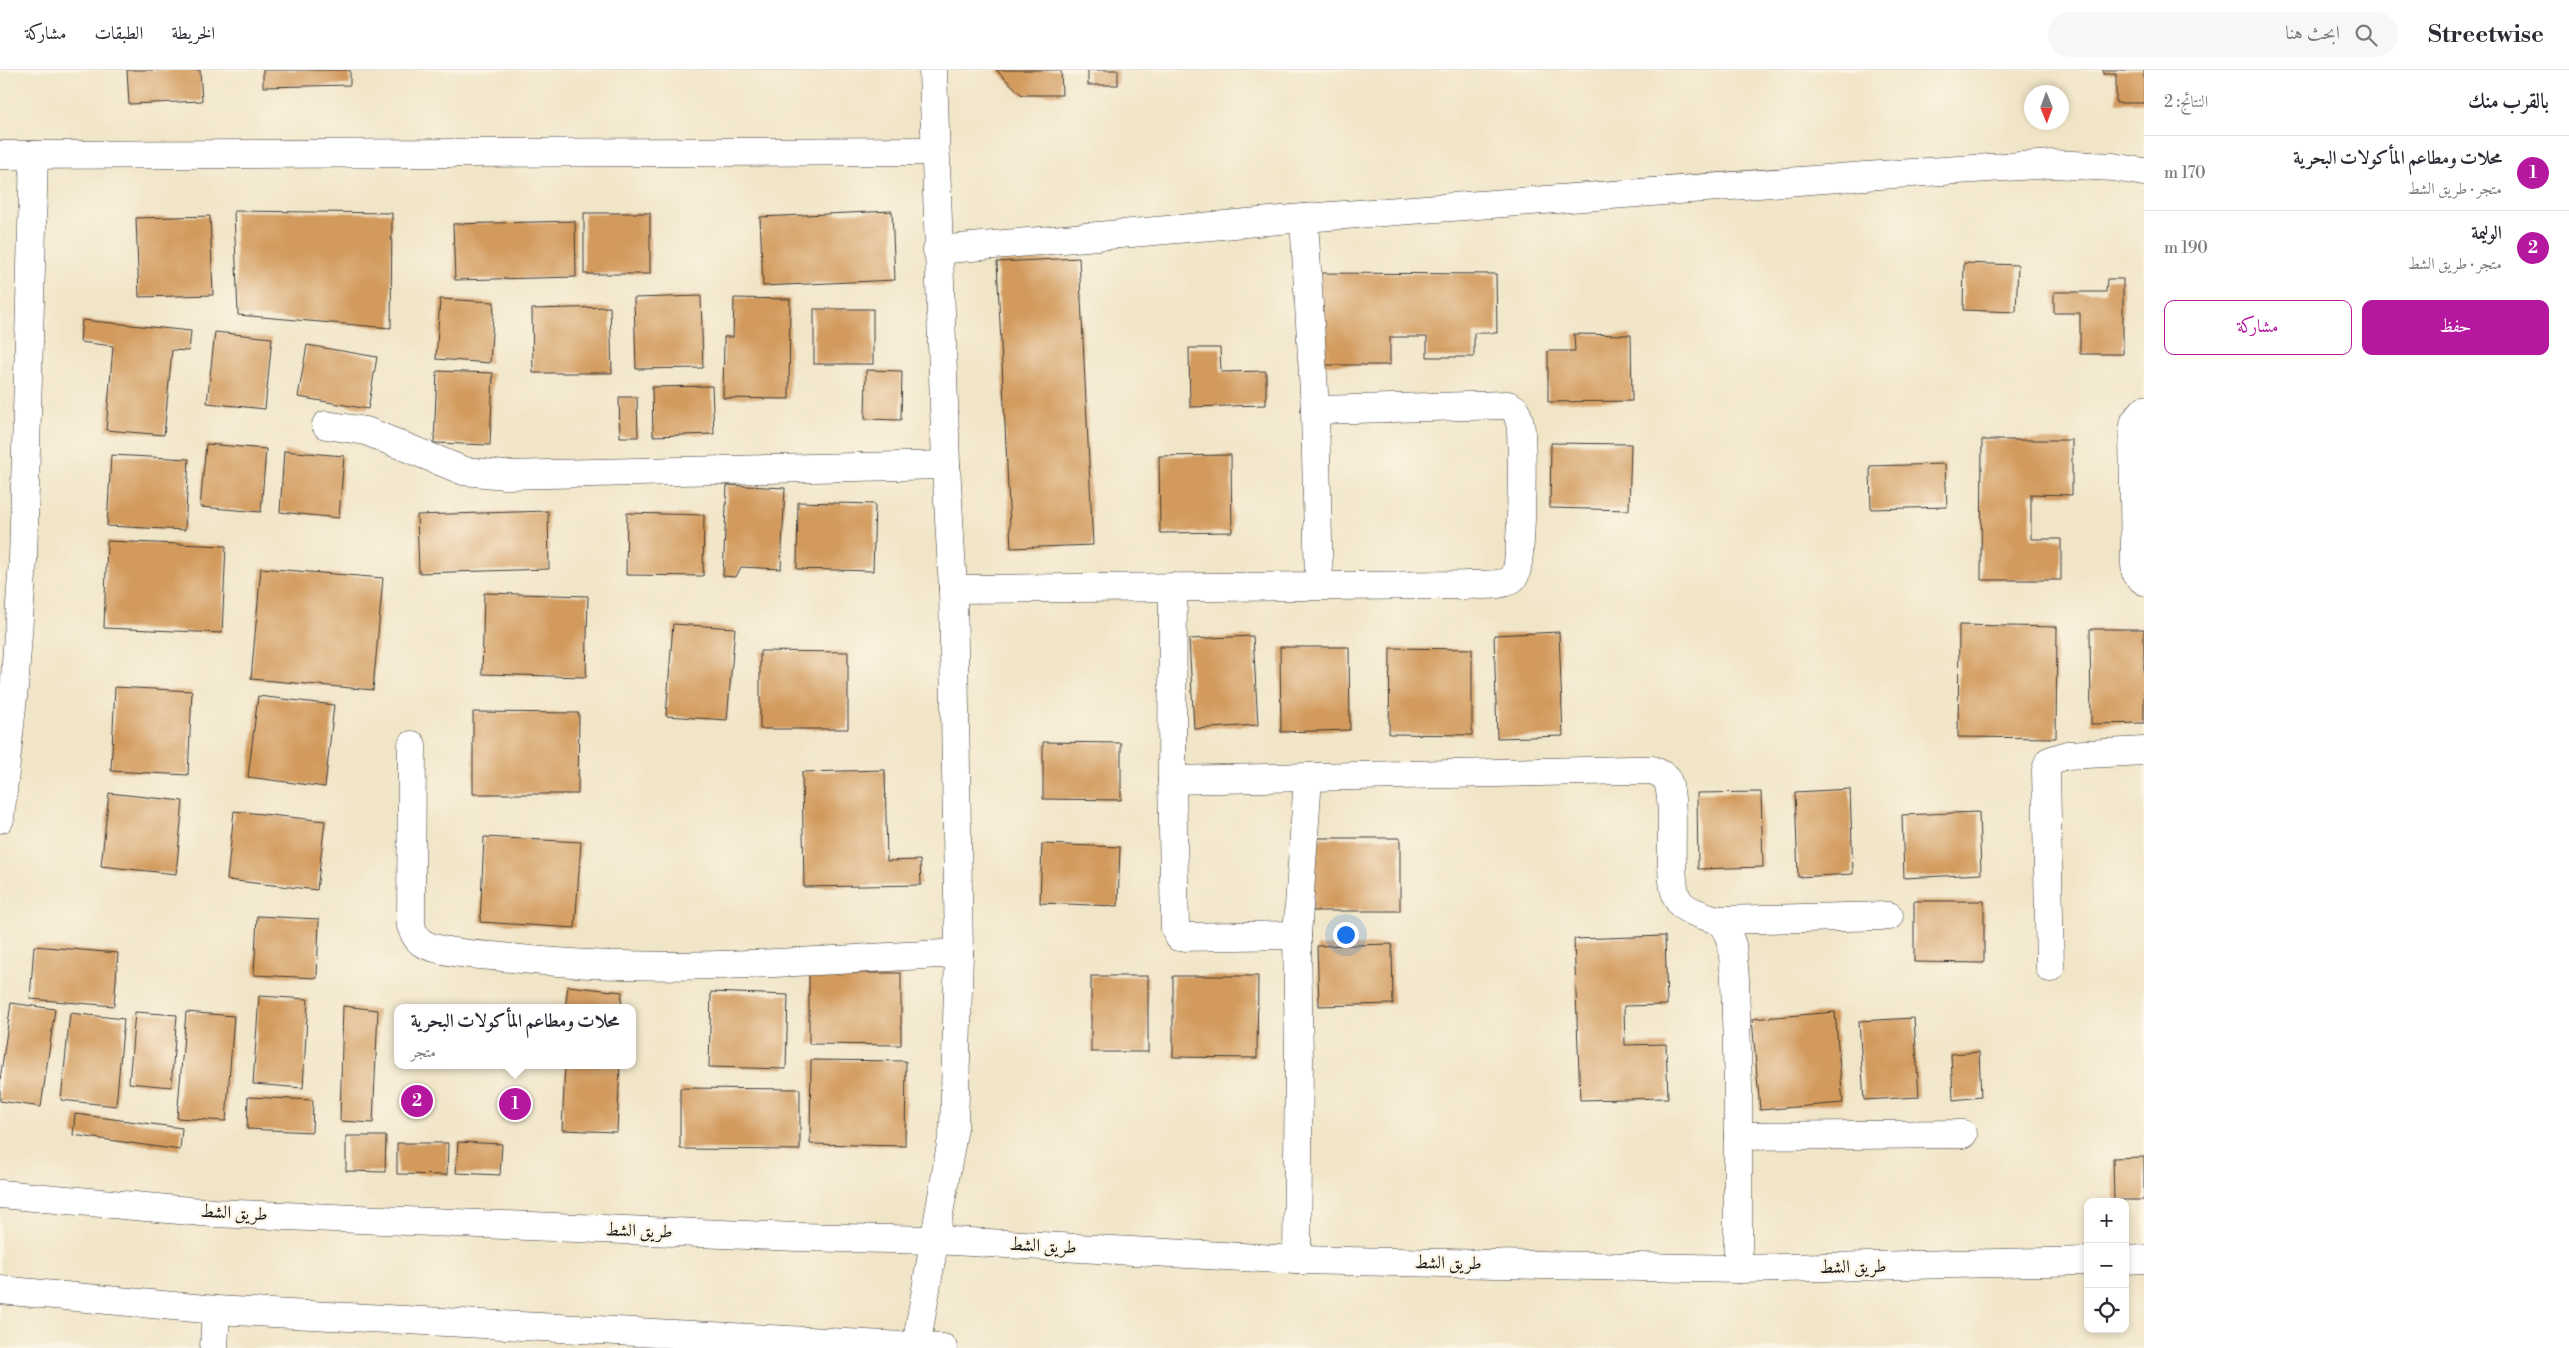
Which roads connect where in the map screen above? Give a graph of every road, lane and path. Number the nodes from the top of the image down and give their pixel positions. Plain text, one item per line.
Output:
1 (933, 70) edge
2 (934, 151) junction
3 (34, 154) junction
4 (0, 155) edge
5 (2144, 172) edge
6 (1304, 218) junction
7 (937, 250) junction
8 (1315, 410) junction
9 (2144, 410) edge
10 (326, 425) dead end
11 (946, 465) junction
12 (2144, 581) edge
13 (1319, 585) junction
14 (1173, 587) junction
15 (953, 589) junction
16 (412, 745) dead end
17 (2144, 751) edge
18 (1308, 778) junction
19 (1172, 780) junction
20 (0, 819) edge
21 (1889, 916) dead end
22 (1717, 920) junction
23 (1297, 935) junction
24 (959, 953) junction
25 (2050, 968) dead end
26 (1963, 1134) dead end
27 (1738, 1136) junction
28 (0, 1194) edge
29 (934, 1240) junction
30 (2144, 1259) edge
31 (1297, 1260) junction
32 (2129, 1260) edge
33 (2084, 1261) edge
34 (1738, 1269) junction
35 (0, 1290) edge
36 (216, 1310) junction
37 (916, 1346) junction
38 (214, 1348) edge
39 (943, 1348) edge

1 - 2 main road
2 - 3 main road
2 - 7 main road
3 - 4 main road
3 - 20 main road
5 - 6 main road
6 - 7 main road
6 - 8 main road
7 - 11 main road
8 - 13 main road
8 - 13 main road
9 - 12 main road
10 - 11 main road
11 - 15 main road
13 - 14 main road
14 - 15 main road
14 - 19 main road
15 - 24 main road
16 - 24 main road
17 - 25 main road
18 - 19 main road
18 - 22 main road
18 - 23 main road
19 - 23 main road
21 - 22 main road
22 - 27 main road
23 - 31 main road
24 - 29 main road
26 - 27 main road
27 - 34 main road
28 - 29 main road, طريق الشط
29 - 31 main road, طريق الشط
29 - 37 main road
30 - 32 main road
31 - 34 main road, طريق الشط
33 - 34 main road, طريق الشط
35 - 36 main road
36 - 37 main road
36 - 38 main road
37 - 39 main road

